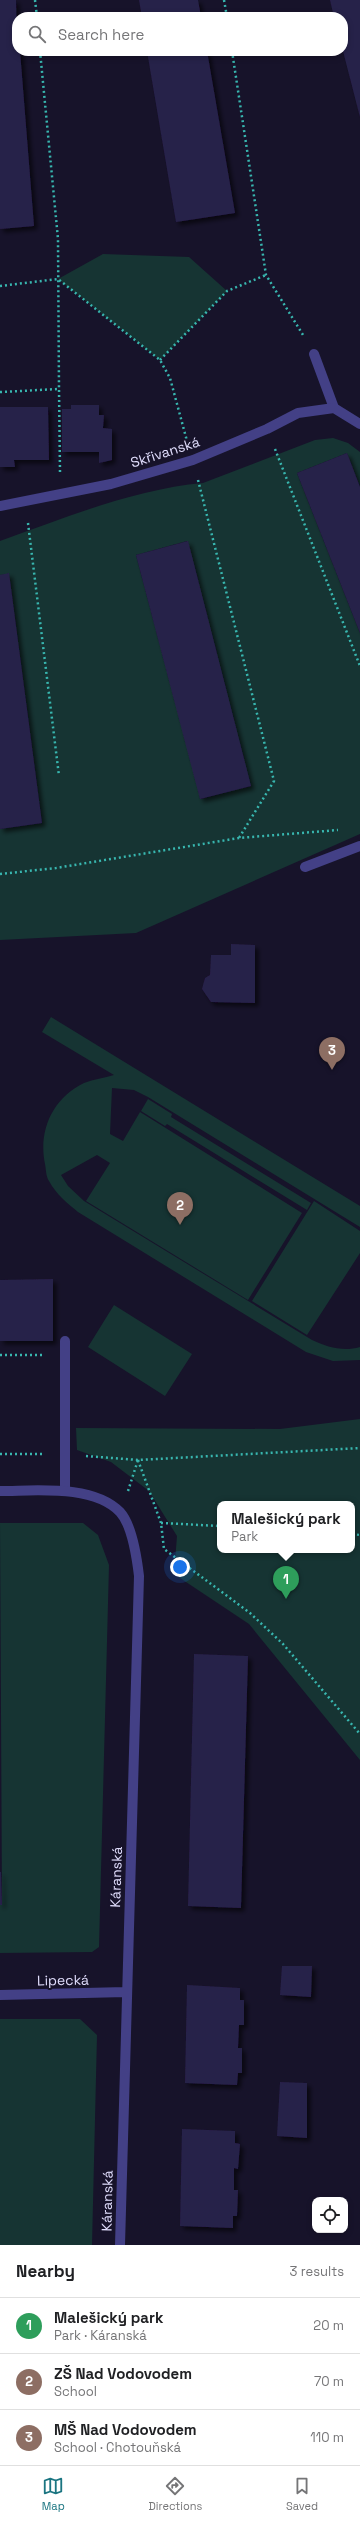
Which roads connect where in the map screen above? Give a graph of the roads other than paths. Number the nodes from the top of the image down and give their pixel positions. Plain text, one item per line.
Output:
1 (314, 354) road end
2 (334, 408) junction
3 (360, 424) edge
4 (0, 506) edge
5 (360, 846) edge
6 (304, 867) dead end
7 (65, 1340) dead end
8 (65, 1490) junction
9 (0, 1491) edge
10 (126, 1992) junction
11 (0, 1995) edge
12 (120, 2245) edge

1 - 2 street
2 - 3 street
2 - 4 street, Skřivanská
5 - 6 street
7 - 8 street
8 - 9 street
8 - 10 street, Káranská
10 - 11 street, Lipecká
10 - 12 street, Káranská

